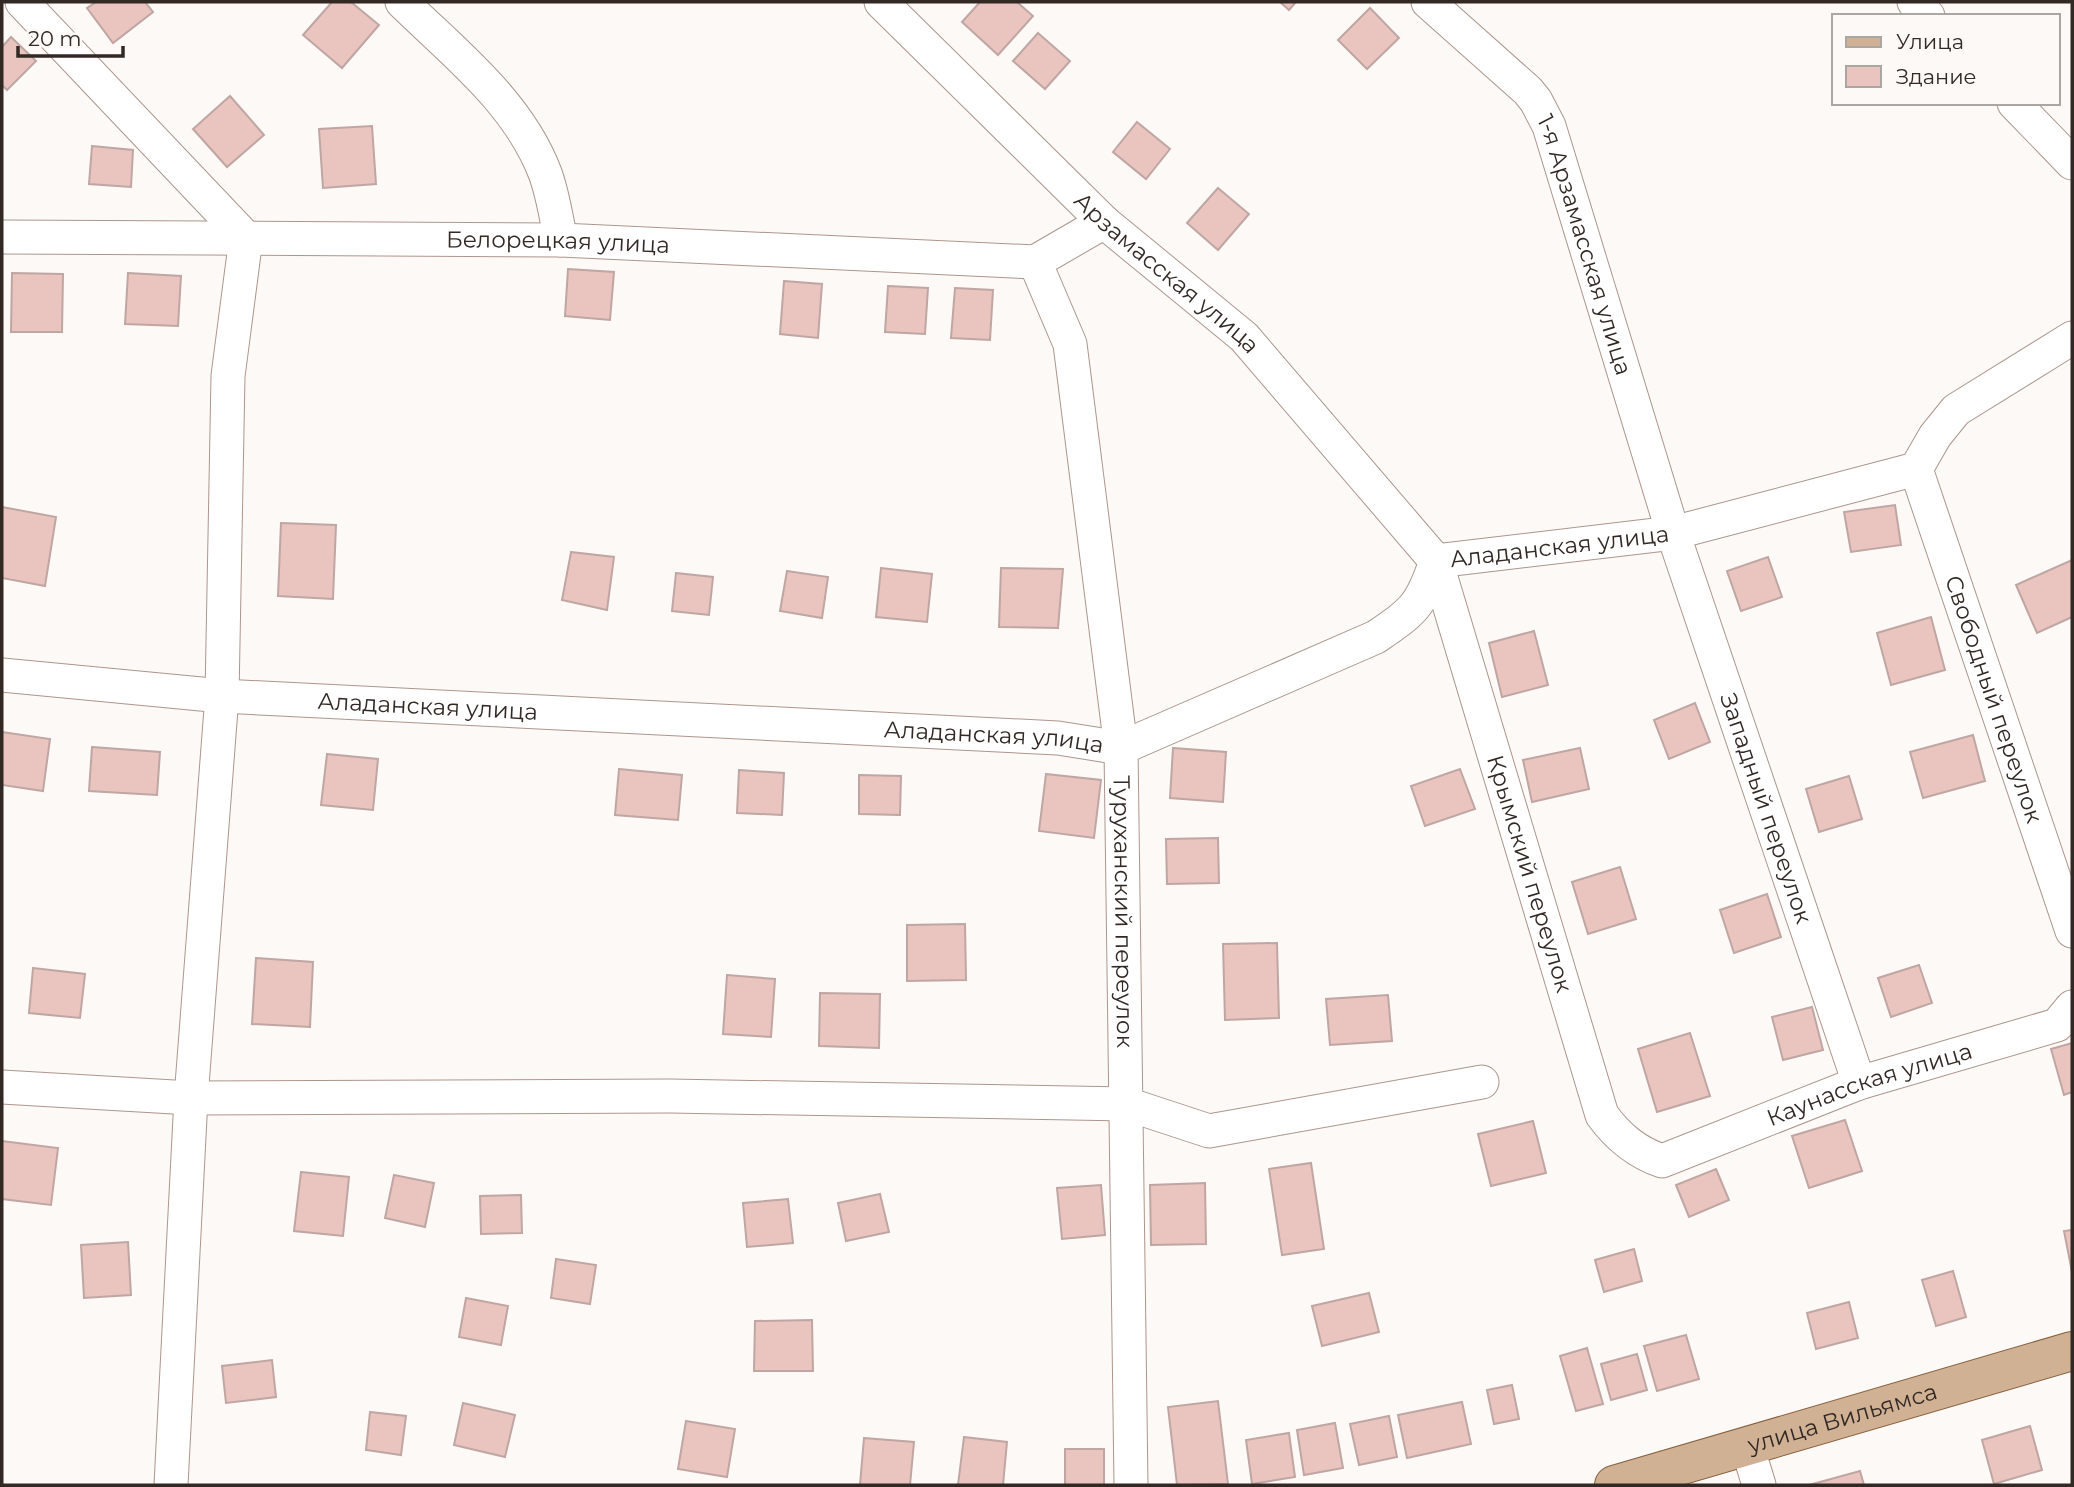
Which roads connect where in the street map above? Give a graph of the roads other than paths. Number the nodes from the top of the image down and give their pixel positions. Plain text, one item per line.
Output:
1 (22, 2) edge
2 (402, 2) edge
3 (881, 2) edge
4 (1428, 2) edge
5 (2016, 105) edge
6 (2072, 163) edge
7 (1104, 222) junction
8 (2, 237) edge
9 (246, 238) junction
10 (561, 240) junction
11 (1035, 262) junction
12 (2072, 338) edge
13 (1916, 469) junction
14 (1674, 533) junction
15 (1436, 561) junction
16 (2, 675) edge
17 (222, 696) junction
18 (1121, 748) junction
19 (2072, 931) edge
20 (2072, 1007) edge
21 (1482, 1082) dead end
22 (1859, 1083) junction
23 (2, 1087) edge
24 (191, 1098) junction
25 (1127, 1104) junction
26 (1662, 1161) joint
27 (2072, 1351) edge
28 (1747, 1446) junction
29 (171, 1485) edge
30 (1131, 1485) edge
31 (1614, 1485) edge
32 (1759, 1485) edge

1 - 9 street
2 - 10 street
3 - 7 street, Арзамасская улица
4 - 14 street, 1-я Арзамасская улица
5 - 6 street
7 - 11 street
7 - 15 street, Арзамасская улица
8 - 9 street, Белорецкая улица
9 - 10 street, Белорецкая улица
9 - 17 street
10 - 11 street, Белорецкая улица
11 - 18 street, Туруханский переулок
12 - 13 street
13 - 14 street, Аладанская улица
13 - 19 street, Свободный переулок
14 - 15 street, Аладанская улица
14 - 22 street, Западный переулок
15 - 18 street, Аладанская улица
15 - 26 street, Крымский переулок
16 - 17 street, Аладанская улица
17 - 18 street, Аладанская улица
17 - 24 street
18 - 25 street, Туруханский переулок
20 - 22 street, Каунасская улица
21 - 25 street
22 - 26 street, Каунасская улица
23 - 24 street
24 - 25 street
24 - 29 street
25 - 30 street, Туруханский переулок
27 - 28 main road, улица Вильямса
28 - 31 main road, улица Вильямса
28 - 32 street

